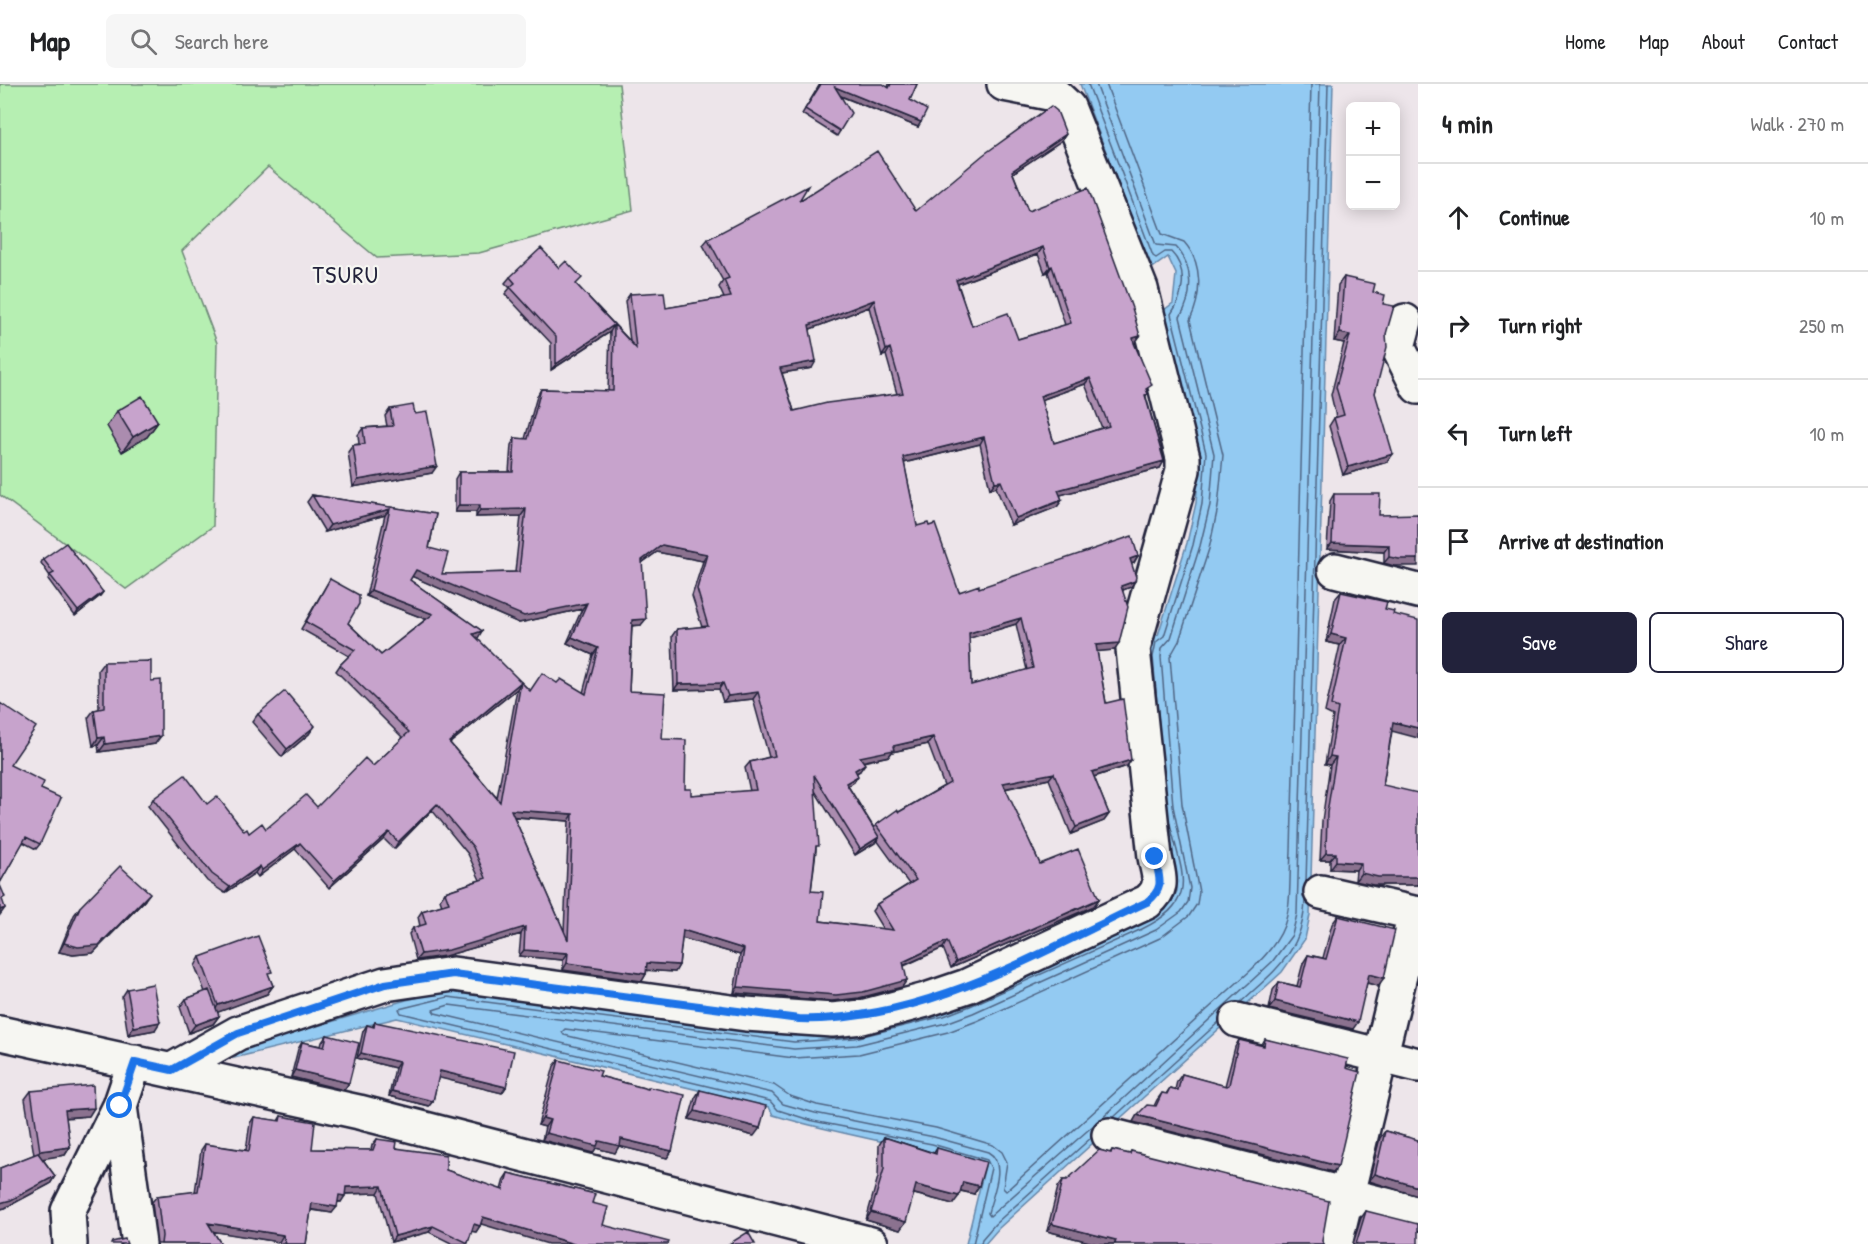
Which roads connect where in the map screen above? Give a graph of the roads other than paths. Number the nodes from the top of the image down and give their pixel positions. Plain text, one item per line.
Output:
1 (1004, 84) edge
2 (1406, 321) dead end
3 (1418, 387) edge
4 (1335, 570) dead end
5 (1418, 591) edge
6 (1321, 892) dead end
7 (1417, 914) edge
8 (1237, 1020) dead end
9 (0, 1033) edge
10 (1381, 1055) junction
11 (135, 1062) junction
12 (1418, 1065) edge
13 (172, 1070) junction
14 (120, 1106) junction
15 (1109, 1135) dead end
16 (1347, 1195) junction
17 (1418, 1213) edge
18 (70, 1244) edge
19 (139, 1244) edge
20 (871, 1244) edge
21 (1335, 1244) edge

1 - 13 street
2 - 3 street
4 - 5 street
6 - 7 street
7 - 10 street
8 - 10 street
9 - 11 street
10 - 12 street
10 - 16 street
11 - 13 street
11 - 14 street
13 - 20 street
14 - 18 street
14 - 19 street
15 - 16 street
16 - 17 street
16 - 21 street

